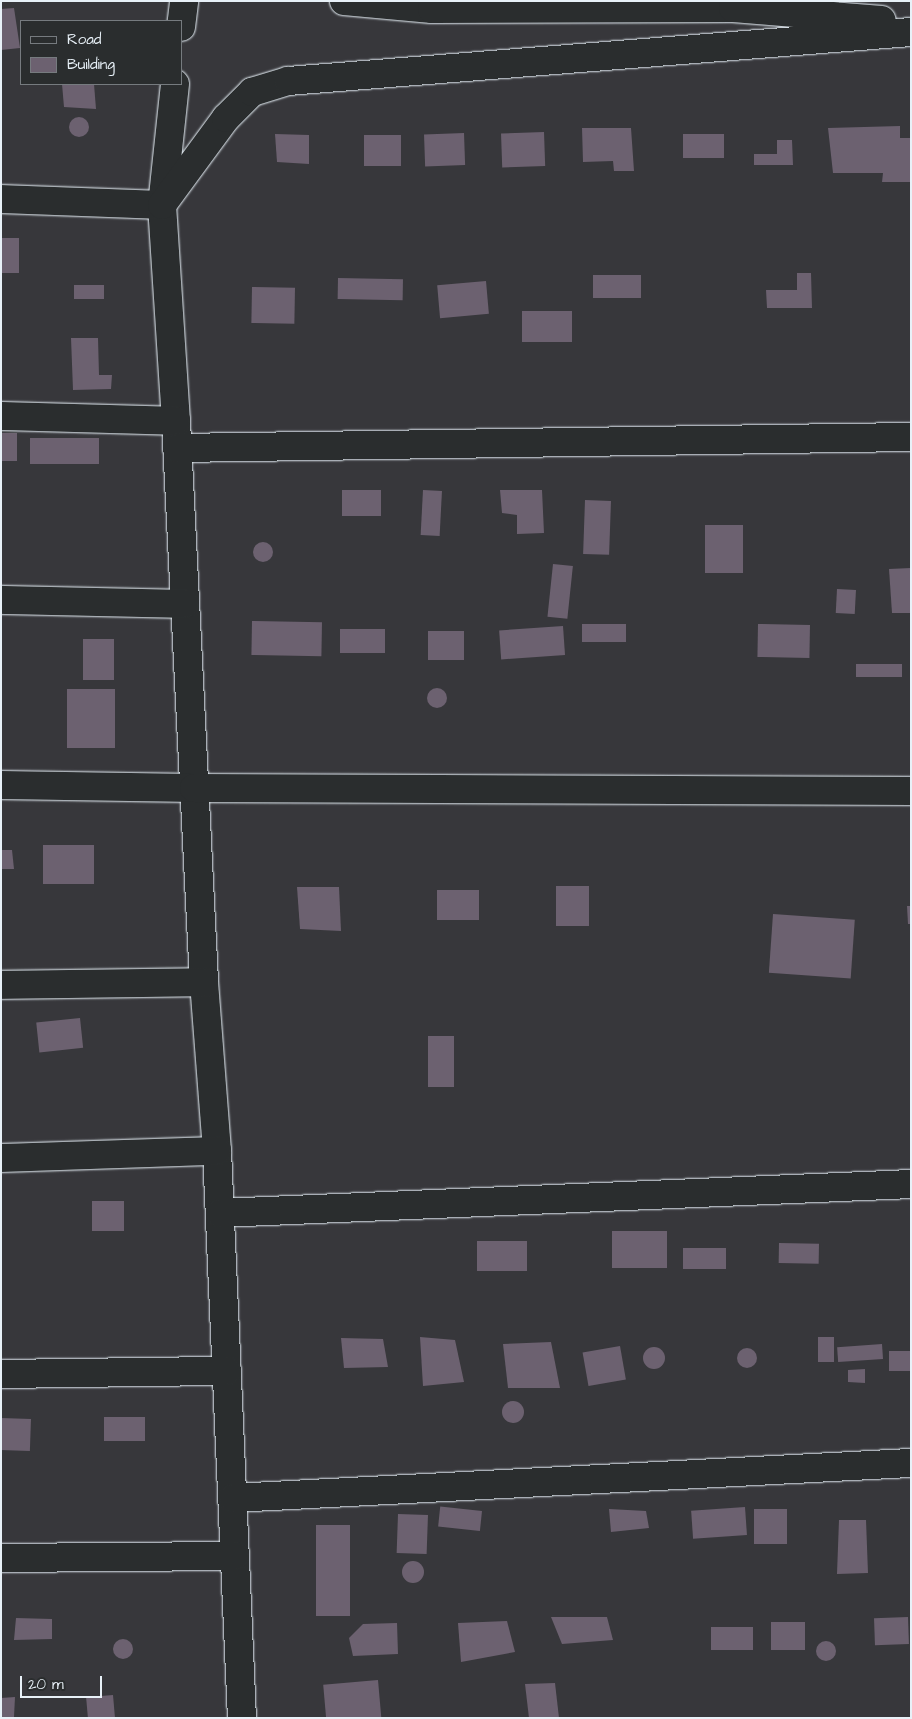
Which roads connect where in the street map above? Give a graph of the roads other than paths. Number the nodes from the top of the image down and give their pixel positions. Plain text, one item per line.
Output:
1 (184, 1) edge
2 (344, 1) edge
3 (182, 20) edge
4 (911, 23) edge
5 (911, 32) edge
6 (175, 85) edge
7 (1, 199) edge
8 (162, 205) junction
9 (1, 416) edge
10 (176, 434) junction
11 (911, 437) edge
12 (1, 600) edge
13 (185, 604) junction
14 (1, 785) edge
15 (194, 788) junction
16 (911, 791) edge
17 (204, 982) junction
18 (1, 985) edge
19 (217, 1150) junction
20 (1, 1158) edge
21 (911, 1184) edge
22 (220, 1213) junction
23 (227, 1371) junction
24 (1, 1374) edge
25 (911, 1463) edge
26 (233, 1498) junction
27 (235, 1556) junction
28 (1, 1558) edge
29 (242, 1718) edge

1 - 3 street
2 - 4 street
5 - 8 street
6 - 8 street
7 - 8 street
8 - 10 street
9 - 10 street
10 - 11 street
10 - 13 street
12 - 13 street
13 - 15 street
14 - 15 street
15 - 16 street
15 - 17 street
17 - 18 street
17 - 19 street
19 - 20 street
19 - 22 street
21 - 22 street
22 - 23 street
23 - 24 street
23 - 26 street
25 - 26 street
26 - 27 street
27 - 28 street
27 - 29 street

